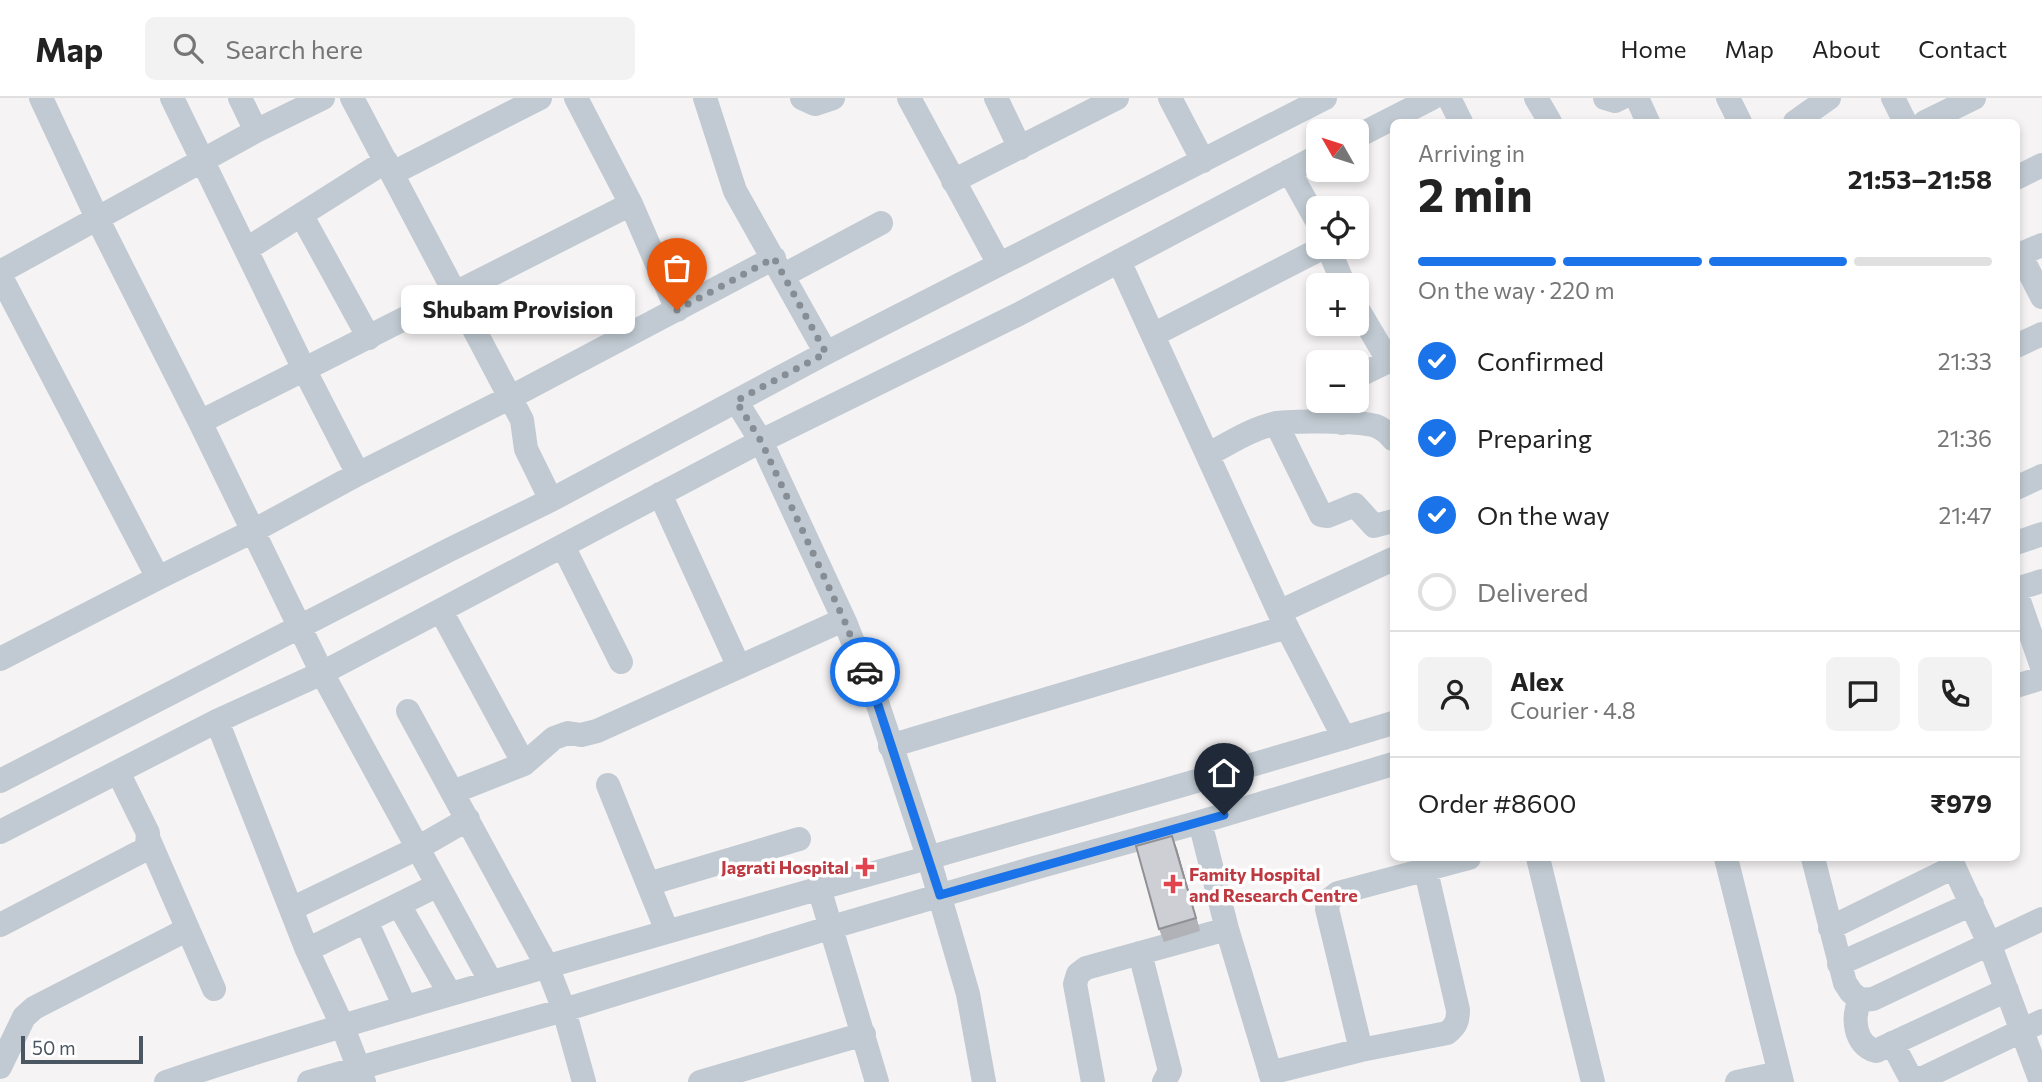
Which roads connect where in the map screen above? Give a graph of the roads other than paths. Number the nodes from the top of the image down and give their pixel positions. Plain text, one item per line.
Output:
1 (41, 98) edge
2 (172, 98) edge
3 (240, 98) edge
4 (323, 98) edge
5 (352, 98) edge
6 (540, 98) edge
7 (705, 98) edge
8 (802, 98) edge
9 (833, 98) edge
10 (909, 98) edge
11 (996, 98) edge
12 (1117, 98) edge
13 (1170, 98) edge
14 (1325, 98) edge
15 (1432, 98) edge
16 (1448, 98) edge
17 (1536, 98) edge
18 (1605, 98) edge
19 (1621, 98) edge
20 (1637, 98) edge
21 (1728, 98) edge
22 (1829, 98) edge
23 (1893, 98) edge
24 (1974, 98) edge
25 (582, 100) edge
26 (1391, 119) edge
27 (1459, 119) edge
28 (1548, 119) edge
29 (1647, 119) edge
30 (1738, 119) edge
31 (1799, 119) edge
32 (1904, 119) edge
33 (1931, 119) edge
34 (1390, 120) edge
35 (1369, 130) edge
36 (256, 131) junction
37 (1020, 148) junction
38 (202, 161) junction
39 (1203, 161) junction
40 (1306, 162) edge
41 (2042, 165) edge
42 (389, 167) junction
43 (1289, 171) junction
44 (2020, 176) edge
45 (953, 181) junction
46 (1306, 201) edge
47 (631, 204) junction
48 (302, 216) junction
49 (98, 220) junction
50 (881, 223) dead end
51 (247, 249) junction
52 (2026, 252) edge
53 (1306, 257) edge
54 (1119, 261) junction
55 (999, 264) junction
56 (779, 267) junction
57 (0, 273) edge
58 (456, 292) junction
59 (2042, 297) edge
60 (677, 310) junction
61 (1369, 326) edge
62 (2042, 334) edge
63 (1153, 335) junction
64 (369, 338) junction
65 (2020, 344) edge
66 (826, 353) junction
67 (1390, 359) edge
68 (304, 369) junction
69 (1369, 370) edge
70 (511, 397) junction
71 (736, 401) junction
72 (1336, 413) edge
73 (1344, 413) edge
74 (200, 422) junction
75 (1276, 423) junction
76 (1390, 436) edge
77 (761, 441) junction
78 (1209, 454) junction
79 (358, 474) junction
80 (2042, 476) edge
81 (2020, 486) edge
82 (660, 494) junction
83 (551, 500) junction
84 (1390, 522) edge
85 (253, 531) junction
86 (2042, 534) edge
87 (2020, 542) edge
88 (564, 546) junction
89 (1390, 561) edge
90 (158, 578) junction
91 (2042, 581) edge
92 (2020, 589) edge
93 (2020, 602) edge
94 (441, 611) junction
95 (843, 620) junction
96 (1283, 620) junction
97 (300, 627) junction
98 (0, 659) edge
99 (621, 662) dead end
100 (739, 667) junction
101 (2042, 667) edge
102 (322, 673) junction
103 (2042, 678) edge
104 (2020, 685) edge
105 (408, 711) dead end
106 (217, 721) junction
107 (1390, 724) edge
108 (1344, 738) junction
109 (890, 746) junction
110 (524, 764) junction
111 (1390, 765) edge
112 (118, 772) junction
113 (0, 781) edge
114 (608, 785) dead end
115 (453, 792) junction
116 (468, 819) junction
117 (1200, 822) junction
118 (0, 832) edge
119 (149, 839) junction
120 (799, 839) dead end
121 (416, 849) junction
122 (928, 856) junction
123 (1459, 861) edge
124 (1539, 861) edge
125 (1727, 861) edge
126 (1815, 861) edge
127 (1952, 862) edge
128 (1426, 871) junction
129 (648, 884) junction
130 (436, 886) junction
131 (819, 888) junction
132 (940, 895) junction
133 (1972, 904) junction
134 (398, 905) junction
135 (291, 909) junction
136 (2042, 919) edge
137 (366, 921) junction
138 (0, 925) edge
139 (832, 927) junction
140 (1830, 928) junction
141 (188, 929) junction
142 (1227, 929) junction
143 (667, 932) junction
144 (1989, 943) junction
145 (307, 950) junction
146 (1140, 953) junction
147 (1839, 964) junction
148 (547, 966) junction
149 (491, 982) junction
150 (214, 989) dead end
151 (2007, 990) junction
152 (450, 994) junction
153 (1860, 1000) junction
154 (405, 1007) junction
155 (565, 1010) junction
156 (342, 1025) junction
157 (2032, 1026) edge
158 (864, 1034) junction
159 (1892, 1043) junction
160 (1361, 1050) junction
161 (0, 1067) edge
162 (769, 1073) edge
163 (362, 1075) edge
164 (1271, 1078) edge
165 (1781, 1078) edge
166 (166, 1082) edge
167 (309, 1082) edge
168 (584, 1082) edge
169 (700, 1082) edge
170 (877, 1082) edge
171 (984, 1082) edge
172 (1093, 1082) edge
173 (1164, 1082) edge
174 (1593, 1082) edge
175 (1737, 1082) edge
176 (2041, 1082) edge

1 - 49 street
2 - 38 street
3 - 36 street
4 - 36 street
5 - 42 street
6 - 42 street
7 - 56 street
8 - 9 street
10 - 45 street
11 - 37 street
12 - 37 street
13 - 39 street
14 - 39 street
15 - 26 street
16 - 27 street
17 - 28 street
18 - 19 street
20 - 29 street
21 - 30 street
22 - 31 street
23 - 32 street
24 - 33 street
25 - 47 street
34 - 35 street
36 - 38 street
37 - 45 street
38 - 49 street
38 - 51 street
39 - 55 street
40 - 43 street
41 - 44 street
42 - 48 street
42 - 58 street
43 - 46 street
43 - 54 street
45 - 55 street
47 - 58 street
47 - 60 street
48 - 51 street
48 - 64 street
49 - 57 street
49 - 74 street
50 - 56 street
51 - 68 street
52 - 59 street
53 - 63 street
54 - 63 street
54 - 77 street
55 - 66 street
56 - 60 street
56 - 66 street
57 - 90 street
58 - 64 street
58 - 70 street
60 - 70 street
61 - 67 street
62 - 65 street
63 - 78 street
64 - 68 street
66 - 71 street
67 - 69 street
68 - 74 street
68 - 79 street
70 - 79 street
70 - 83 street
71 - 77 street
71 - 83 street
72 - 75 street
73 - 76 street
74 - 85 street
75 - 78 street
75 - 84 street
77 - 82 street
77 - 95 street
78 - 96 street
79 - 85 street
80 - 81 street
82 - 88 street
82 - 100 street
83 - 97 street
85 - 90 street
85 - 97 street
86 - 87 street
88 - 94 street
88 - 99 street
89 - 96 street
90 - 98 street
91 - 92 street
93 - 101 street
94 - 102 street
94 - 110 street
95 - 100 street
95 - 109 street
96 - 108 street
96 - 109 street
97 - 102 street
97 - 113 street
100 - 110 street
102 - 106 street
102 - 121 street
103 - 104 street
105 - 115 street
106 - 112 street
106 - 135 street
107 - 108 street
108 - 122 street
109 - 122 street
110 - 115 street
111 - 117 street
112 - 118 street
112 - 119 street
114 - 129 street
115 - 116 street
116 - 121 street
116 - 148 street
117 - 132 street
117 - 142 street
119 - 138 street
119 - 141 street
120 - 129 street
121 - 130 street
121 - 135 street
122 - 131 street
122 - 132 street
123 - 128 street
124 - 174 street
125 - 165 street
126 - 140 street
127 - 133 street
127 - 140 street
128 - 160 street
128 - 160 street
129 - 143 street
130 - 134 street
130 - 149 street
131 - 139 street
131 - 143 street
132 - 139 street
132 - 171 street
133 - 144 street
133 - 147 street
134 - 137 street
134 - 152 street
135 - 145 street
136 - 144 street
137 - 145 street
137 - 154 street
139 - 155 street
139 - 158 street
140 - 147 street
141 - 150 street
141 - 161 street
142 - 146 street
142 - 164 street
143 - 148 street
144 - 151 street
144 - 153 street
145 - 156 street
146 - 172 street
146 - 173 street
147 - 153 street
148 - 149 street
148 - 155 street
149 - 152 street
151 - 157 street
151 - 159 street
152 - 154 street
153 - 159 street
154 - 156 street
155 - 163 street
155 - 168 street
156 - 163 street
156 - 166 street
157 - 159 street
157 - 176 street
158 - 162 street
158 - 170 street
160 - 164 street
162 - 169 street
163 - 167 street
165 - 175 street

